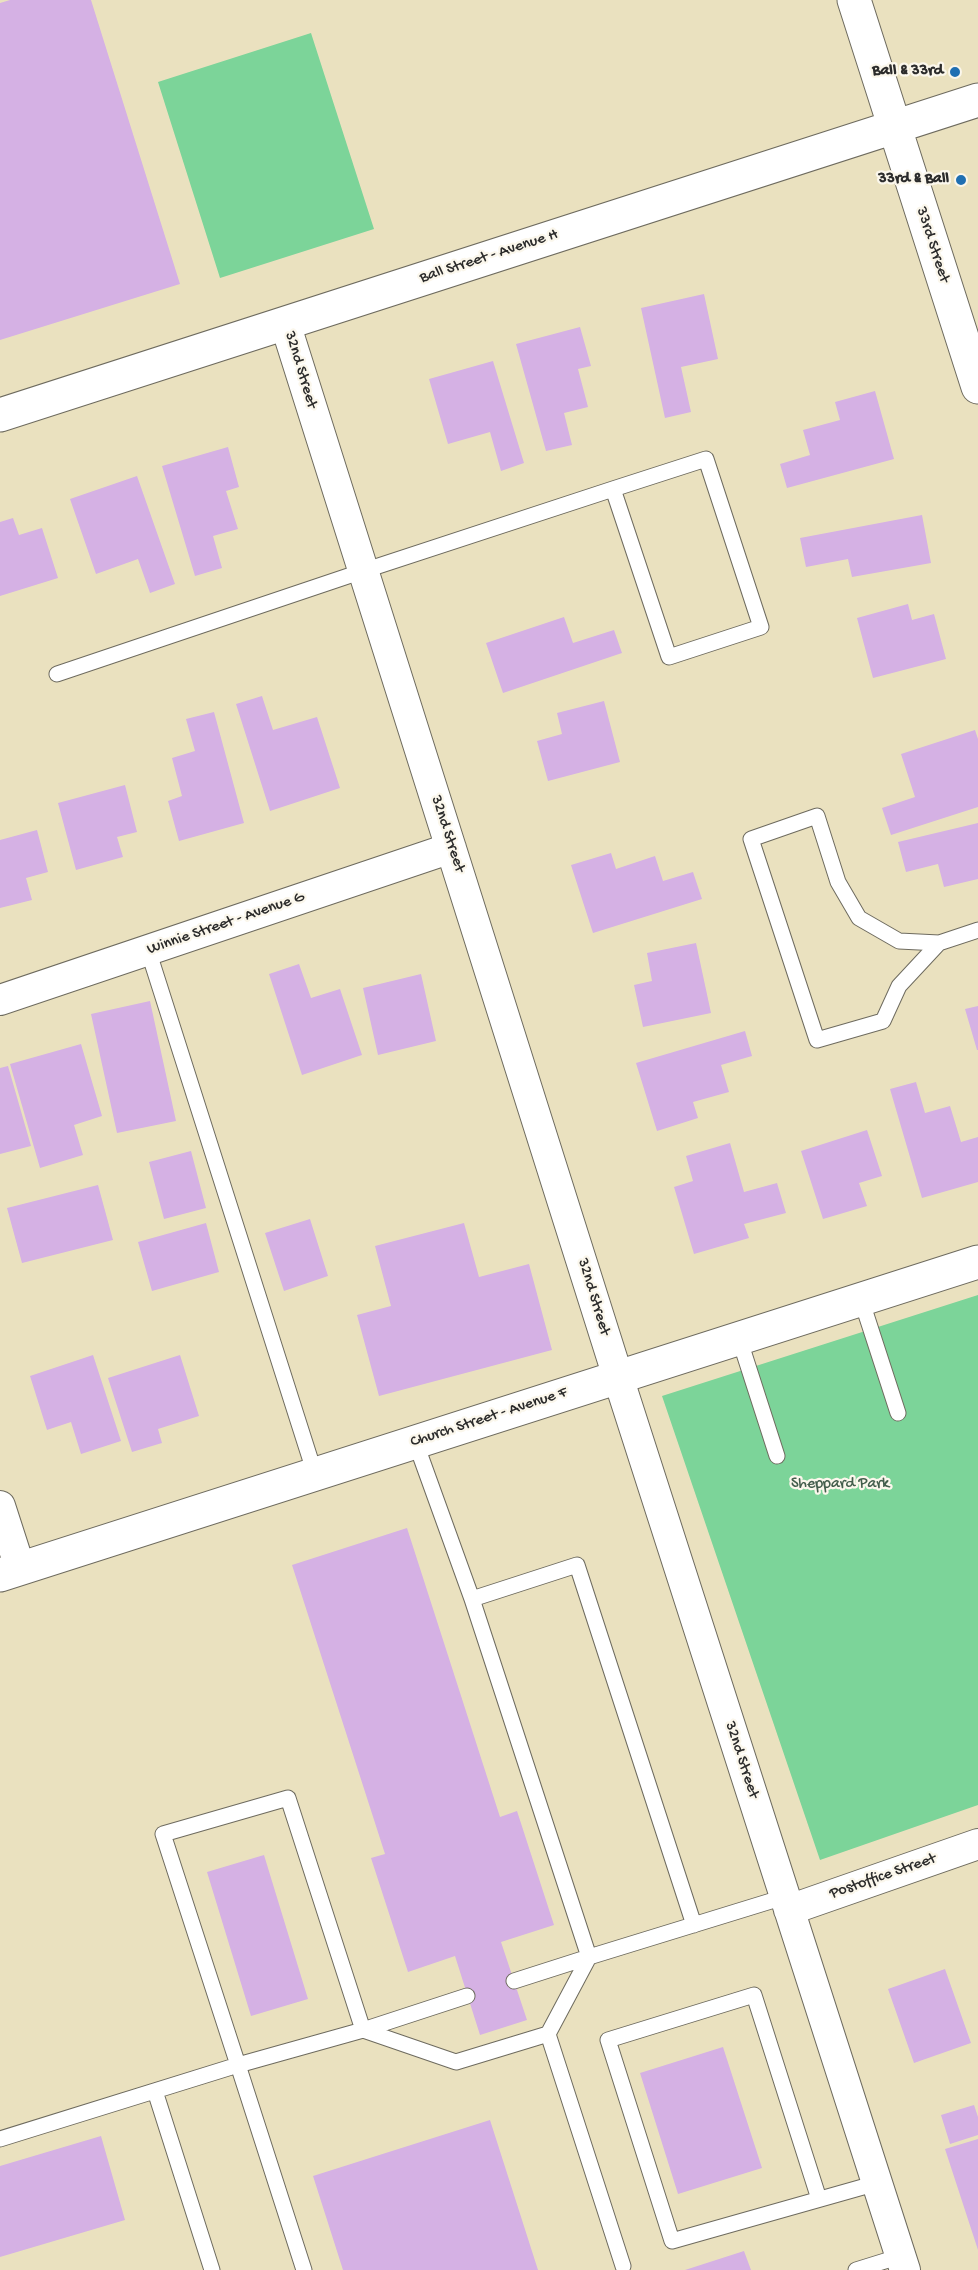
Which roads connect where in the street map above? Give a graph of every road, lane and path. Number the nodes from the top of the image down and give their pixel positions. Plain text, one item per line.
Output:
1 (854, 0) edge
2 (978, 100) edge
3 (893, 127) junction
4 (285, 323) junction
5 (977, 380) edge
6 (0, 416) edge
7 (613, 489) junction
8 (363, 571) junction
9 (57, 674) dead end
10 (451, 848) junction
11 (978, 930) edge
12 (939, 943) junction
13 (148, 950) junction
14 (0, 1000) edge
15 (978, 1262) edge
16 (861, 1299) junction
17 (739, 1338) junction
18 (618, 1377) junction
19 (898, 1413) dead end
20 (415, 1441) junction
21 (777, 1456) dead end
22 (315, 1474) junction
23 (0, 1506) edge
24 (10, 1571) edge
25 (472, 1599) junction
26 (978, 1844) edge
27 (787, 1903) junction
28 (694, 1925) junction
29 (589, 1957) junction
30 (514, 1981) dead end
31 (467, 1996) dead end
32 (363, 2030) junction
33 (548, 2034) junction
34 (237, 2066) junction
35 (155, 2091) junction
36 (0, 2139) edge
37 (877, 2183) junction
38 (819, 2199) junction
39 (903, 2263) edge
40 (623, 2266) dead end
41 (212, 2270) edge
42 (304, 2270) edge
43 (856, 2270) edge

1 - 3 street, 33rd Street
2 - 3 street, Ball Street - Avenue H
3 - 4 street, Ball Street - Avenue H
3 - 5 street, 33rd Street
4 - 6 street, Ball Street - Avenue H
4 - 8 street, 32nd Street
7 - 7 lane
7 - 8 lane
8 - 9 lane
8 - 10 street, 32nd Street
10 - 13 street, Winnie Street - Avenue G
10 - 18 street, 32nd Street
11 - 12 lane
12 - 12 lane
13 - 14 street, Winnie Street - Avenue G
13 - 22 lane
15 - 16 street, Church Street - Avenue F
16 - 17 street, Church Street - Avenue F
16 - 19 lane
17 - 18 street, Church Street - Avenue F
17 - 21 lane
18 - 20 street, Church Street - Avenue F
18 - 27 street, 32nd Street
20 - 22 street, Church Street - Avenue F
20 - 25 lane
22 - 24 street, Church Street - Avenue F
23 - 24 street
25 - 28 lane
25 - 29 lane
26 - 27 street, Postoffice Street
27 - 28 lane
27 - 37 street, 32nd Street
28 - 29 lane
29 - 30 lane
29 - 33 lane
31 - 32 lane
32 - 33 lane
32 - 34 lane
32 - 34 lane
33 - 40 lane
34 - 35 lane
34 - 42 lane
35 - 36 lane
35 - 41 lane
37 - 38 lane
37 - 39 street, 32nd Street
38 - 38 lane
39 - 43 lane

